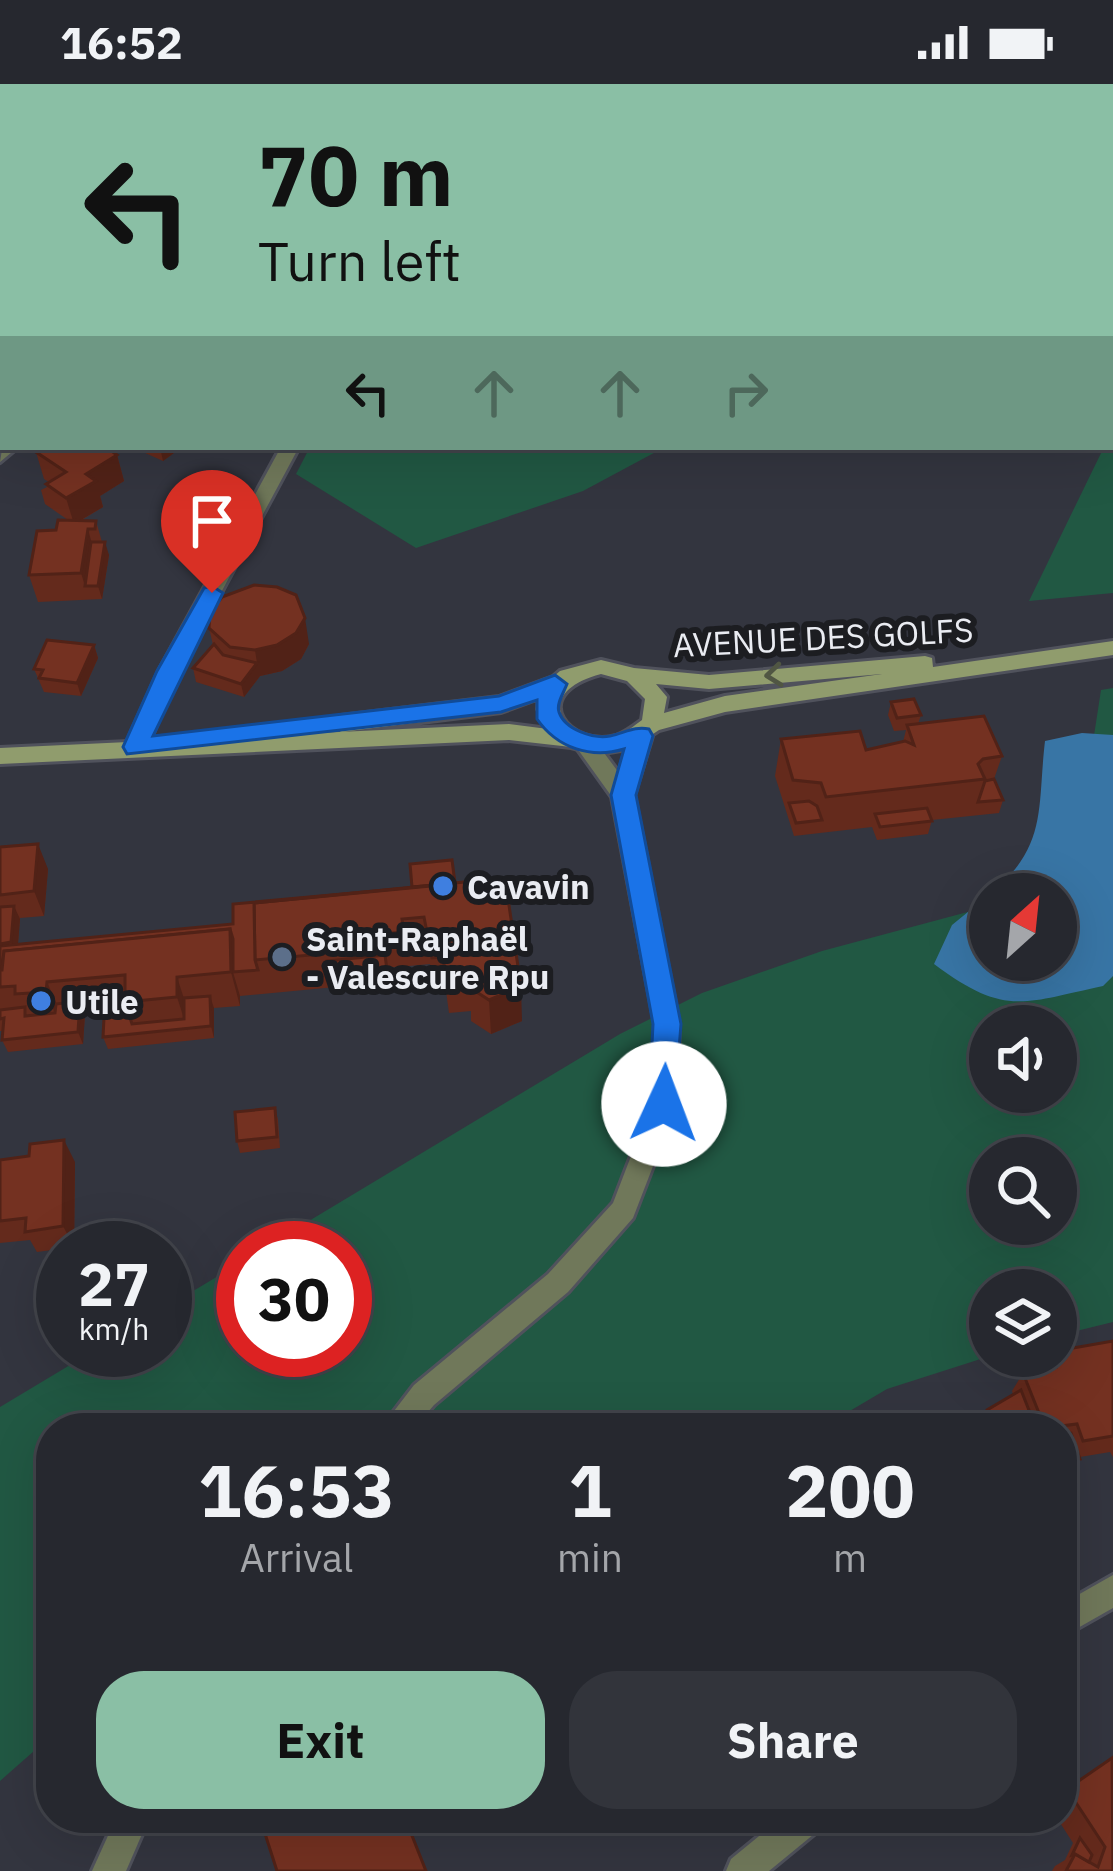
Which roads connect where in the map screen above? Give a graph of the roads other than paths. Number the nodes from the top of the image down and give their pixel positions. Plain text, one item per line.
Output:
1 (288, 450) edge
2 (1113, 648) edge
3 (1016, 659) junction
4 (634, 675) junction
5 (555, 684) junction
6 (646, 730) junction
7 (578, 741) junction
8 (176, 744) junction
9 (136, 747) junction
10 (0, 756) edge
11 (623, 795) junction
12 (408, 1413) edge
13 (1113, 1590) edge
14 (1077, 1613) edge
15 (126, 1833) edge
16 (789, 1833) edge
17 (109, 1871) edge
18 (743, 1871) edge

1 - 9 street
2 - 3 main road, AVENUE DES GOLFS
3 -> 4 main road, AVENUE DES GOLFS
3 - 6 main road, AVENUE DES GOLFS
4 - 5 main road
4 - 6 main road
5 - 7 main road
5 - 8 main road
6 - 7 main road
6 - 11 street
7 - 8 main road
7 - 11 street
8 - 9 main road
9 - 10 main road
11 - 12 street
13 - 14 street
15 - 17 street
16 - 18 street

